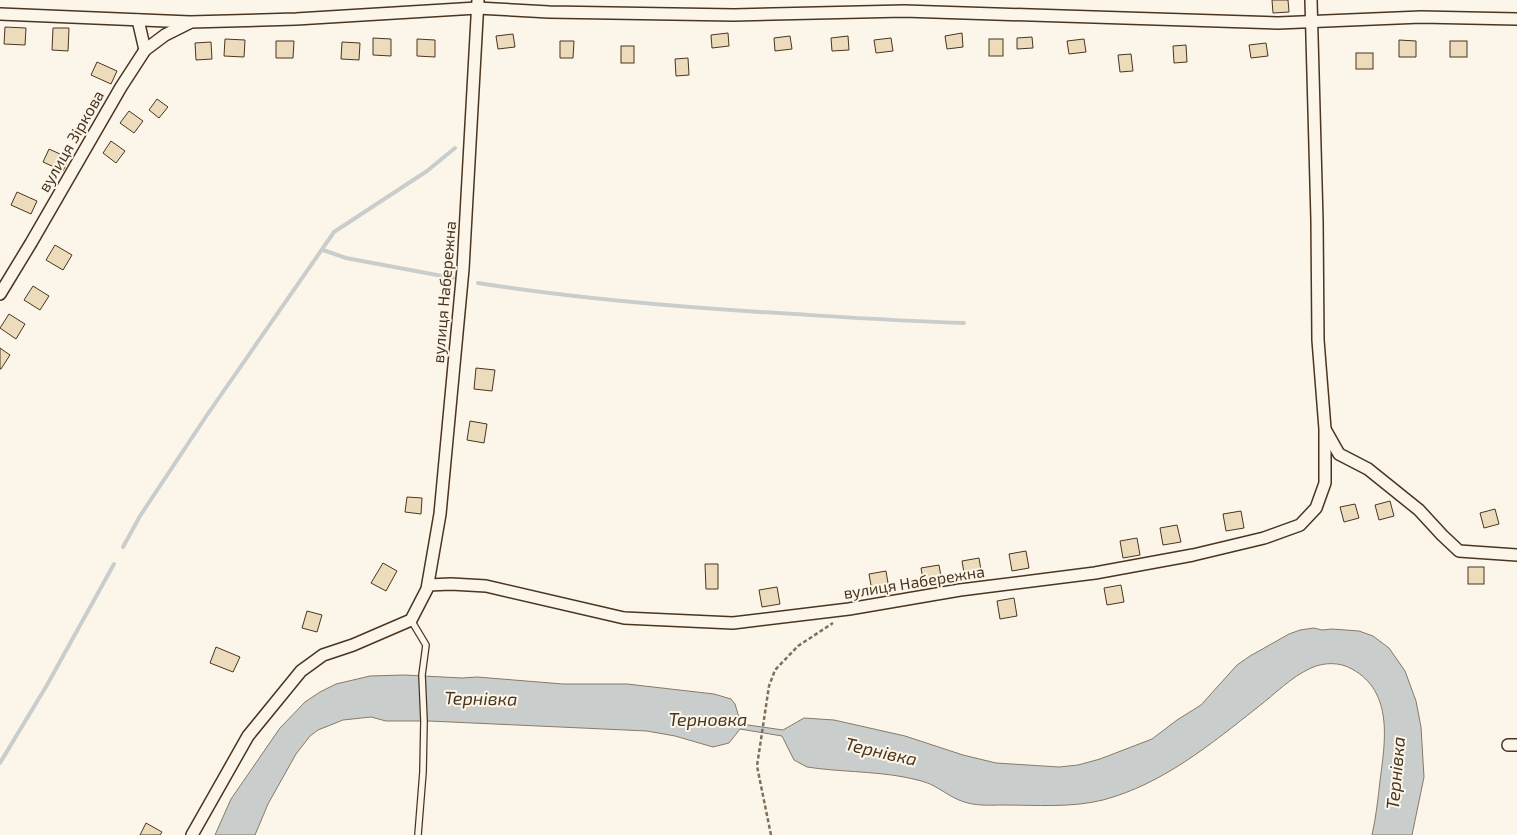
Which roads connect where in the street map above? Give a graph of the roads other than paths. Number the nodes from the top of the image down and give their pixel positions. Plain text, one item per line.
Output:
1 (1312, 0) edge
2 (477, 4) edge
3 (0, 14) edge
4 (1517, 19) edge
5 (138, 20) junction
6 (1311, 21) junction
7 (190, 22) junction
8 (145, 50) junction
9 (0, 294) edge
10 (1325, 430) junction
11 (1517, 555) edge
12 (428, 585) junction
13 (410, 620) junction
14 (192, 835) edge
15 (418, 835) edge

1 - 6 street, вулиця Набережна
2 - 6 street
2 - 7 street
2 - 12 street, вулиця Набережна
3 - 5 street
4 - 6 street
5 - 7 street
5 - 8 street
6 - 10 street, вулиця Набережна
7 - 8 street, вулиця Зіркова
8 - 9 street, вулиця Зіркова
10 - 11 street
10 - 12 street, вулиця Набережна
12 - 13 street, вулиця Набережна
13 - 14 street
13 - 15 lane

